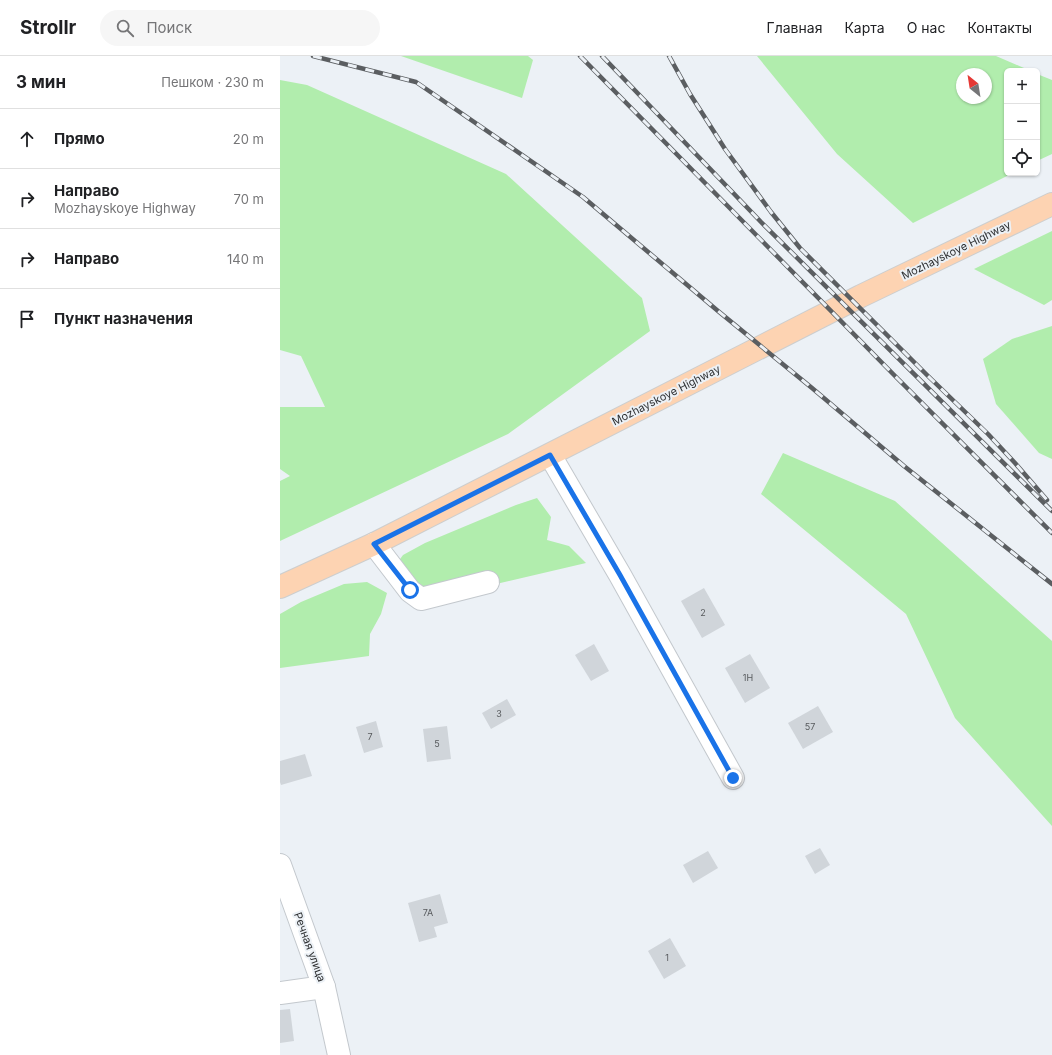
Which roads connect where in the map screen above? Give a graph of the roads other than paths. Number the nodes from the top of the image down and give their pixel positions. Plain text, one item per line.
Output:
1 (1052, 204) edge
2 (550, 455) junction
3 (374, 544) junction
4 (488, 582) dead end
5 (280, 587) edge
6 (733, 778) dead end
7 (280, 865) edge
8 (324, 987) junction
9 (280, 993) edge
10 (339, 1055) edge

1 - 2 main road, Mozhayskoye Highway
2 - 3 main road, Mozhayskoye Highway
2 - 6 street
3 - 4 street
3 - 5 main road, Mozhayskoye Highway
7 - 8 street, Речная улица
8 - 9 street, Речная улица
8 - 10 street

